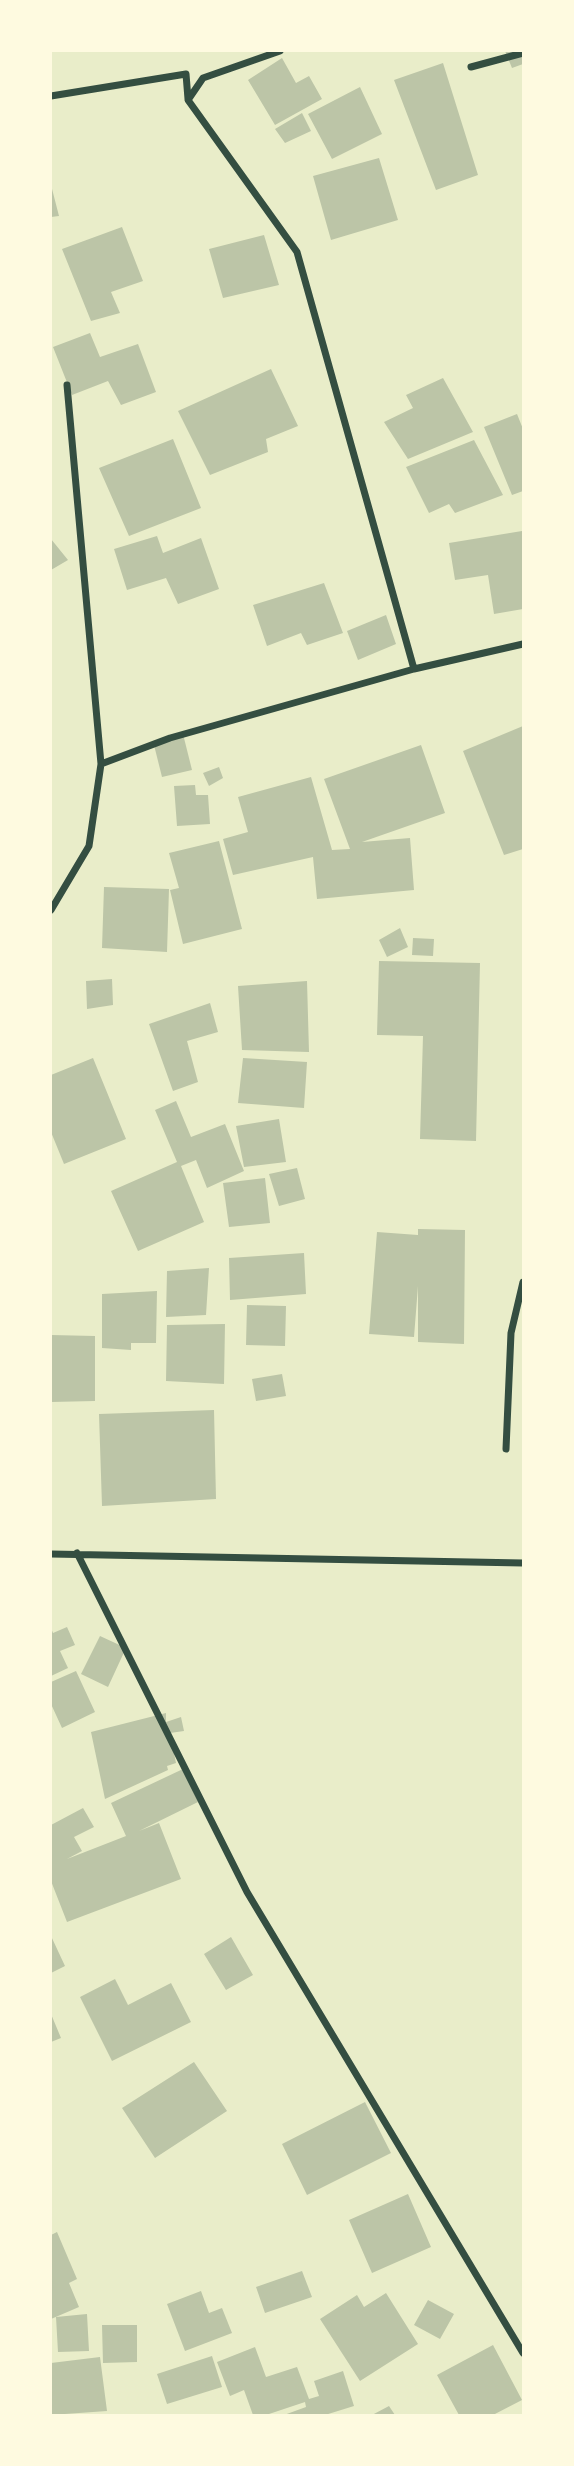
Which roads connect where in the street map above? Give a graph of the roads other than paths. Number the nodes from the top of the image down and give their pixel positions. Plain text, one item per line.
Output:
1 (280, 51) edge
2 (523, 53) edge
3 (471, 67) dead end
4 (51, 96) edge
5 (188, 100) junction
6 (67, 385) dead end
7 (523, 644) edge
8 (414, 669) junction
9 (101, 764) junction
10 (51, 910) edge
11 (523, 1282) edge
12 (506, 1449) dead end
13 (77, 1553) junction
14 (51, 1554) edge
15 (523, 1563) edge
16 (523, 2353) edge

1 - 5 street
2 - 3 street
4 - 5 street
5 - 8 street
6 - 9 street
7 - 8 street
8 - 9 street
9 - 10 street
11 - 12 street
13 - 14 street
13 - 15 street
13 - 16 street

